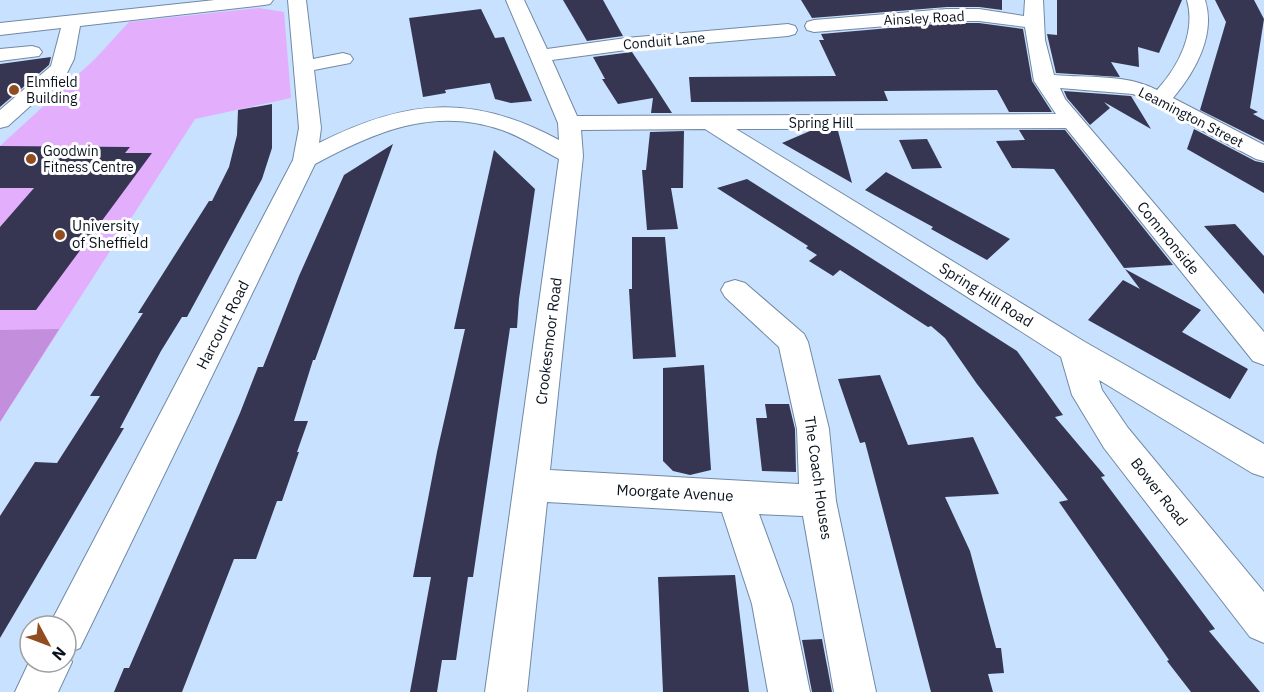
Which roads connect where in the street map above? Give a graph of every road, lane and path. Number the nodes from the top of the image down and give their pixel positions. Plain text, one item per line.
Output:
1 (264, 0) edge
2 (297, 0) edge
3 (516, 0) edge
4 (1034, 0) edge
5 (1196, 0) edge
6 (109, 9) edge
7 (72, 21) junction
8 (1033, 23) junction
9 (814, 26) dead end
10 (0, 29) edge
11 (788, 30) dead end
12 (32, 52) dead end
13 (0, 55) edge
14 (541, 56) junction
15 (343, 59) dead end
16 (304, 66) junction
17 (1044, 81) junction
18 (1161, 99) junction
19 (0, 121) edge
20 (1073, 122) junction
21 (568, 123) junction
22 (711, 123) junction
23 (1264, 154) edge
24 (571, 156) junction
25 (305, 160) junction
26 (735, 290) dead end
27 (1074, 350) junction
28 (1264, 353) edge
29 (1264, 462) edge
30 (531, 485) junction
31 (735, 496) junction
32 (818, 501) junction
33 (76, 614) edge
34 (1264, 623) edge
35 (45, 674) edge
36 (36, 692) edge
37 (506, 692) edge
38 (789, 692) edge
39 (855, 692) edge

1 - 6 street
2 - 16 street, Harcourt Road
3 - 14 street, Crookesmoor Road
4 - 8 street, Commonside
5 - 18 street
6 - 7 street
7 - 10 street
7 - 19 street
8 - 9 street, Ainsley Road
8 - 17 street, Commonside
11 - 14 street, Conduit Lane
12 - 13 street
14 - 21 street, Crookesmoor Road
15 - 16 street
16 - 25 street, Harcourt Road
17 - 18 street, Leamington Street
17 - 20 street, Commonside
18 - 23 street, Leamington Street
20 - 22 street, Spring Hill
20 - 28 street, Commonside
21 - 22 street, Spring Hill
21 - 24 street, Crookesmoor Road
22 - 27 street, Spring Hill Road
24 - 25 street
24 - 30 street, Crookesmoor Road
25 - 33 street, Harcourt Road
26 - 32 street, The Coach Houses
27 - 29 street, Spring Hill Road
27 - 34 street, Bower Road
30 - 31 street, Moorgate Avenue
30 - 37 street, Crookesmoor Road
31 - 32 street, Moorgate Avenue
31 - 38 street
32 - 39 street, The Coach Houses
35 - 36 street

